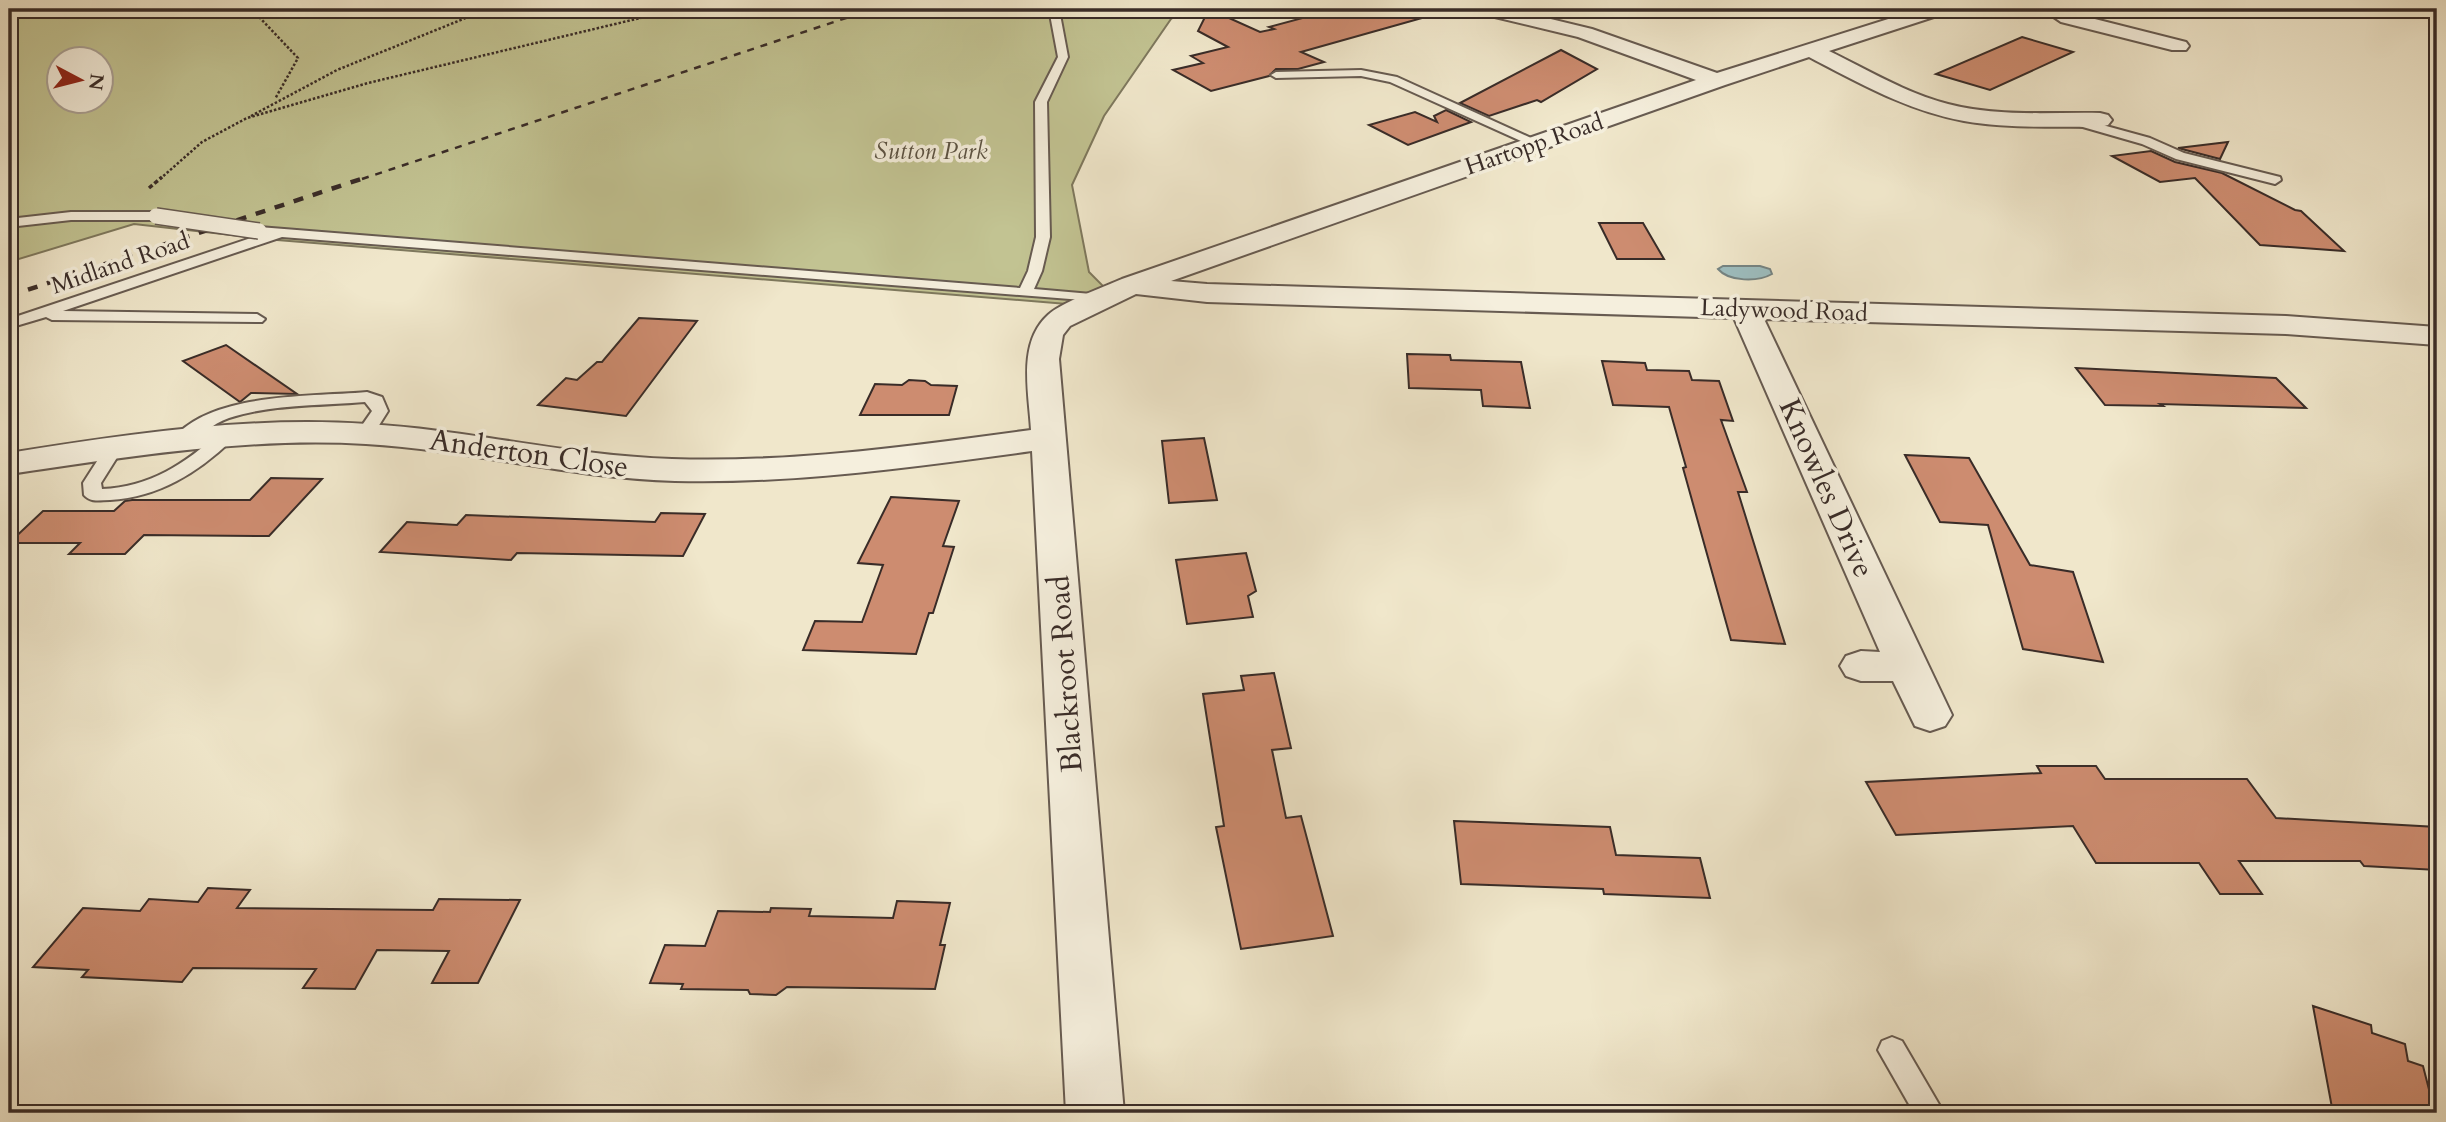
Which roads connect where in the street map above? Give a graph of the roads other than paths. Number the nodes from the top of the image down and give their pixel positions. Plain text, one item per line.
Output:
1 (1054, 9) edge
2 (1485, 9) edge
3 (1939, 9) edge
4 (2052, 9) edge
5 (2179, 46) dead end
6 (1813, 51) junction
7 (1276, 75) dead end
8 (1717, 80) junction
9 (2066, 119) junction
10 (2100, 120) dead end
11 (1536, 144) junction
12 (2275, 180) dead end
13 (9, 223) edge
14 (280, 233) junction
15 (1117, 292) junction
16 (1025, 293) junction
17 (1745, 309) junction
18 (38, 314) junction
19 (257, 319) dead end
20 (9, 324) edge
21 (2437, 336) edge
22 (365, 434) junction
23 (226, 436) junction
24 (1049, 438) junction
25 (182, 439) junction
26 (114, 448) junction
27 (9, 464) edge
28 (1861, 666) dead end
29 (1909, 667) junction
30 (1930, 715) dead end
31 (1892, 1050) dead end
32 (1095, 1113) edge
33 (1930, 1113) edge

1 - 16 lane
2 - 8 street
3 - 6 street, Hartopp Road
4 - 5 street
6 - 8 street, Hartopp Road
6 - 9 street
7 - 11 lane
8 - 11 street, Hartopp Road
9 - 10 street
9 - 12 lane
11 - 15 street, Hartopp Road
13 - 14 lane, bridge
14 - 16 lane
14 - 18 lane, Midland Road
15 - 16 lane
15 - 17 street, Ladywood Road
15 - 24 street, Blackroot Road
17 - 21 street, Ladywood Road
17 - 29 street, Knowles Drive
18 - 19 lane
18 - 20 lane, Midland Road
22 - 23 street, Anderton Close
22 - 24 street, Anderton Close
22 - 25 lane
23 - 25 street, Anderton Close
23 - 26 lane
24 - 32 street, Blackroot Road
25 - 26 street, Anderton Close
26 - 27 street, Anderton Close
28 - 29 street
29 - 30 street, Knowles Drive
31 - 33 lane

